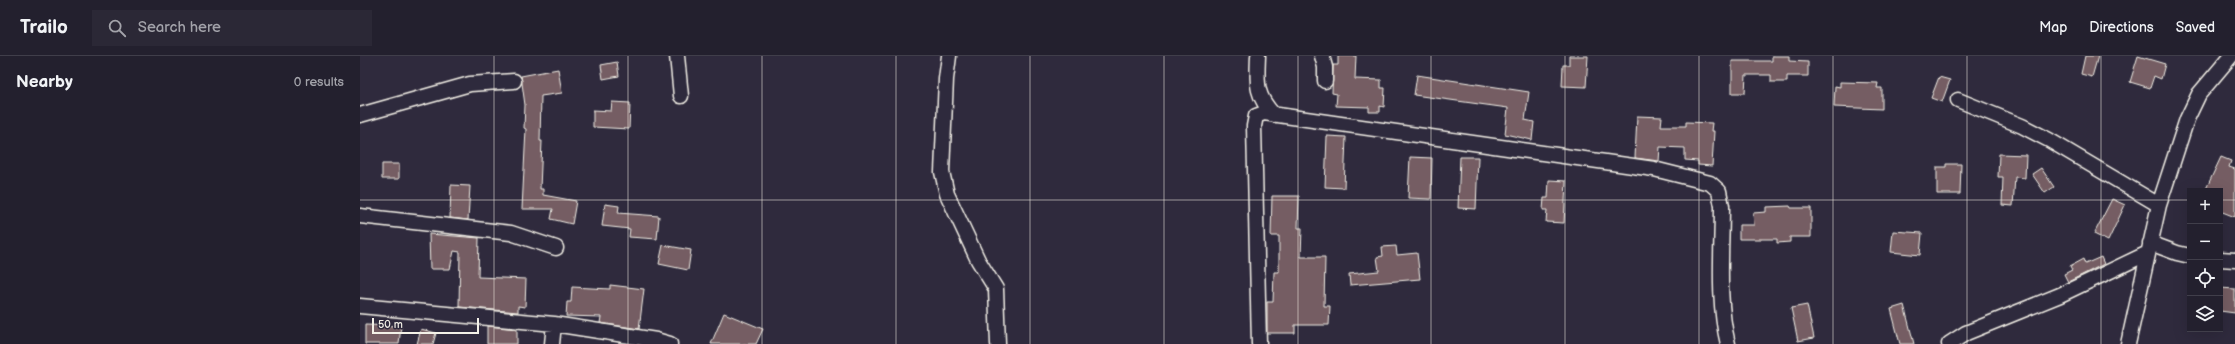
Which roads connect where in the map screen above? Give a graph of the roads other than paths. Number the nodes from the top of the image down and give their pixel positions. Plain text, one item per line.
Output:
1 (677, 56) edge
2 (949, 56) edge
3 (1258, 56) edge
4 (1322, 56) edge
5 (2231, 56) edge
6 (514, 81) dead end
7 (1325, 81) dead end
8 (681, 96) dead end
9 (1958, 100) dead end
10 (360, 115) edge
11 (1274, 115) junction
12 (2159, 205) junction
13 (360, 216) edge
14 (556, 248) dead end
15 (2149, 248) junction
16 (2187, 255) edge
17 (2223, 259) edge
18 (2235, 260) edge
19 (360, 306) edge
20 (554, 324) junction
21 (552, 344) edge
22 (670, 344) edge
23 (998, 344) edge
24 (1259, 344) edge
25 (1728, 344) edge
26 (1949, 344) edge
27 (2128, 344) edge

1 - 8 street
2 - 23 street
3 - 11 street
4 - 7 street
5 - 12 street
6 - 10 street
9 - 12 street
11 - 24 street
11 - 25 street
12 - 15 street
13 - 14 street
15 - 16 street
15 - 26 street
15 - 27 street
17 - 18 street
19 - 20 street
20 - 21 street
20 - 22 street

